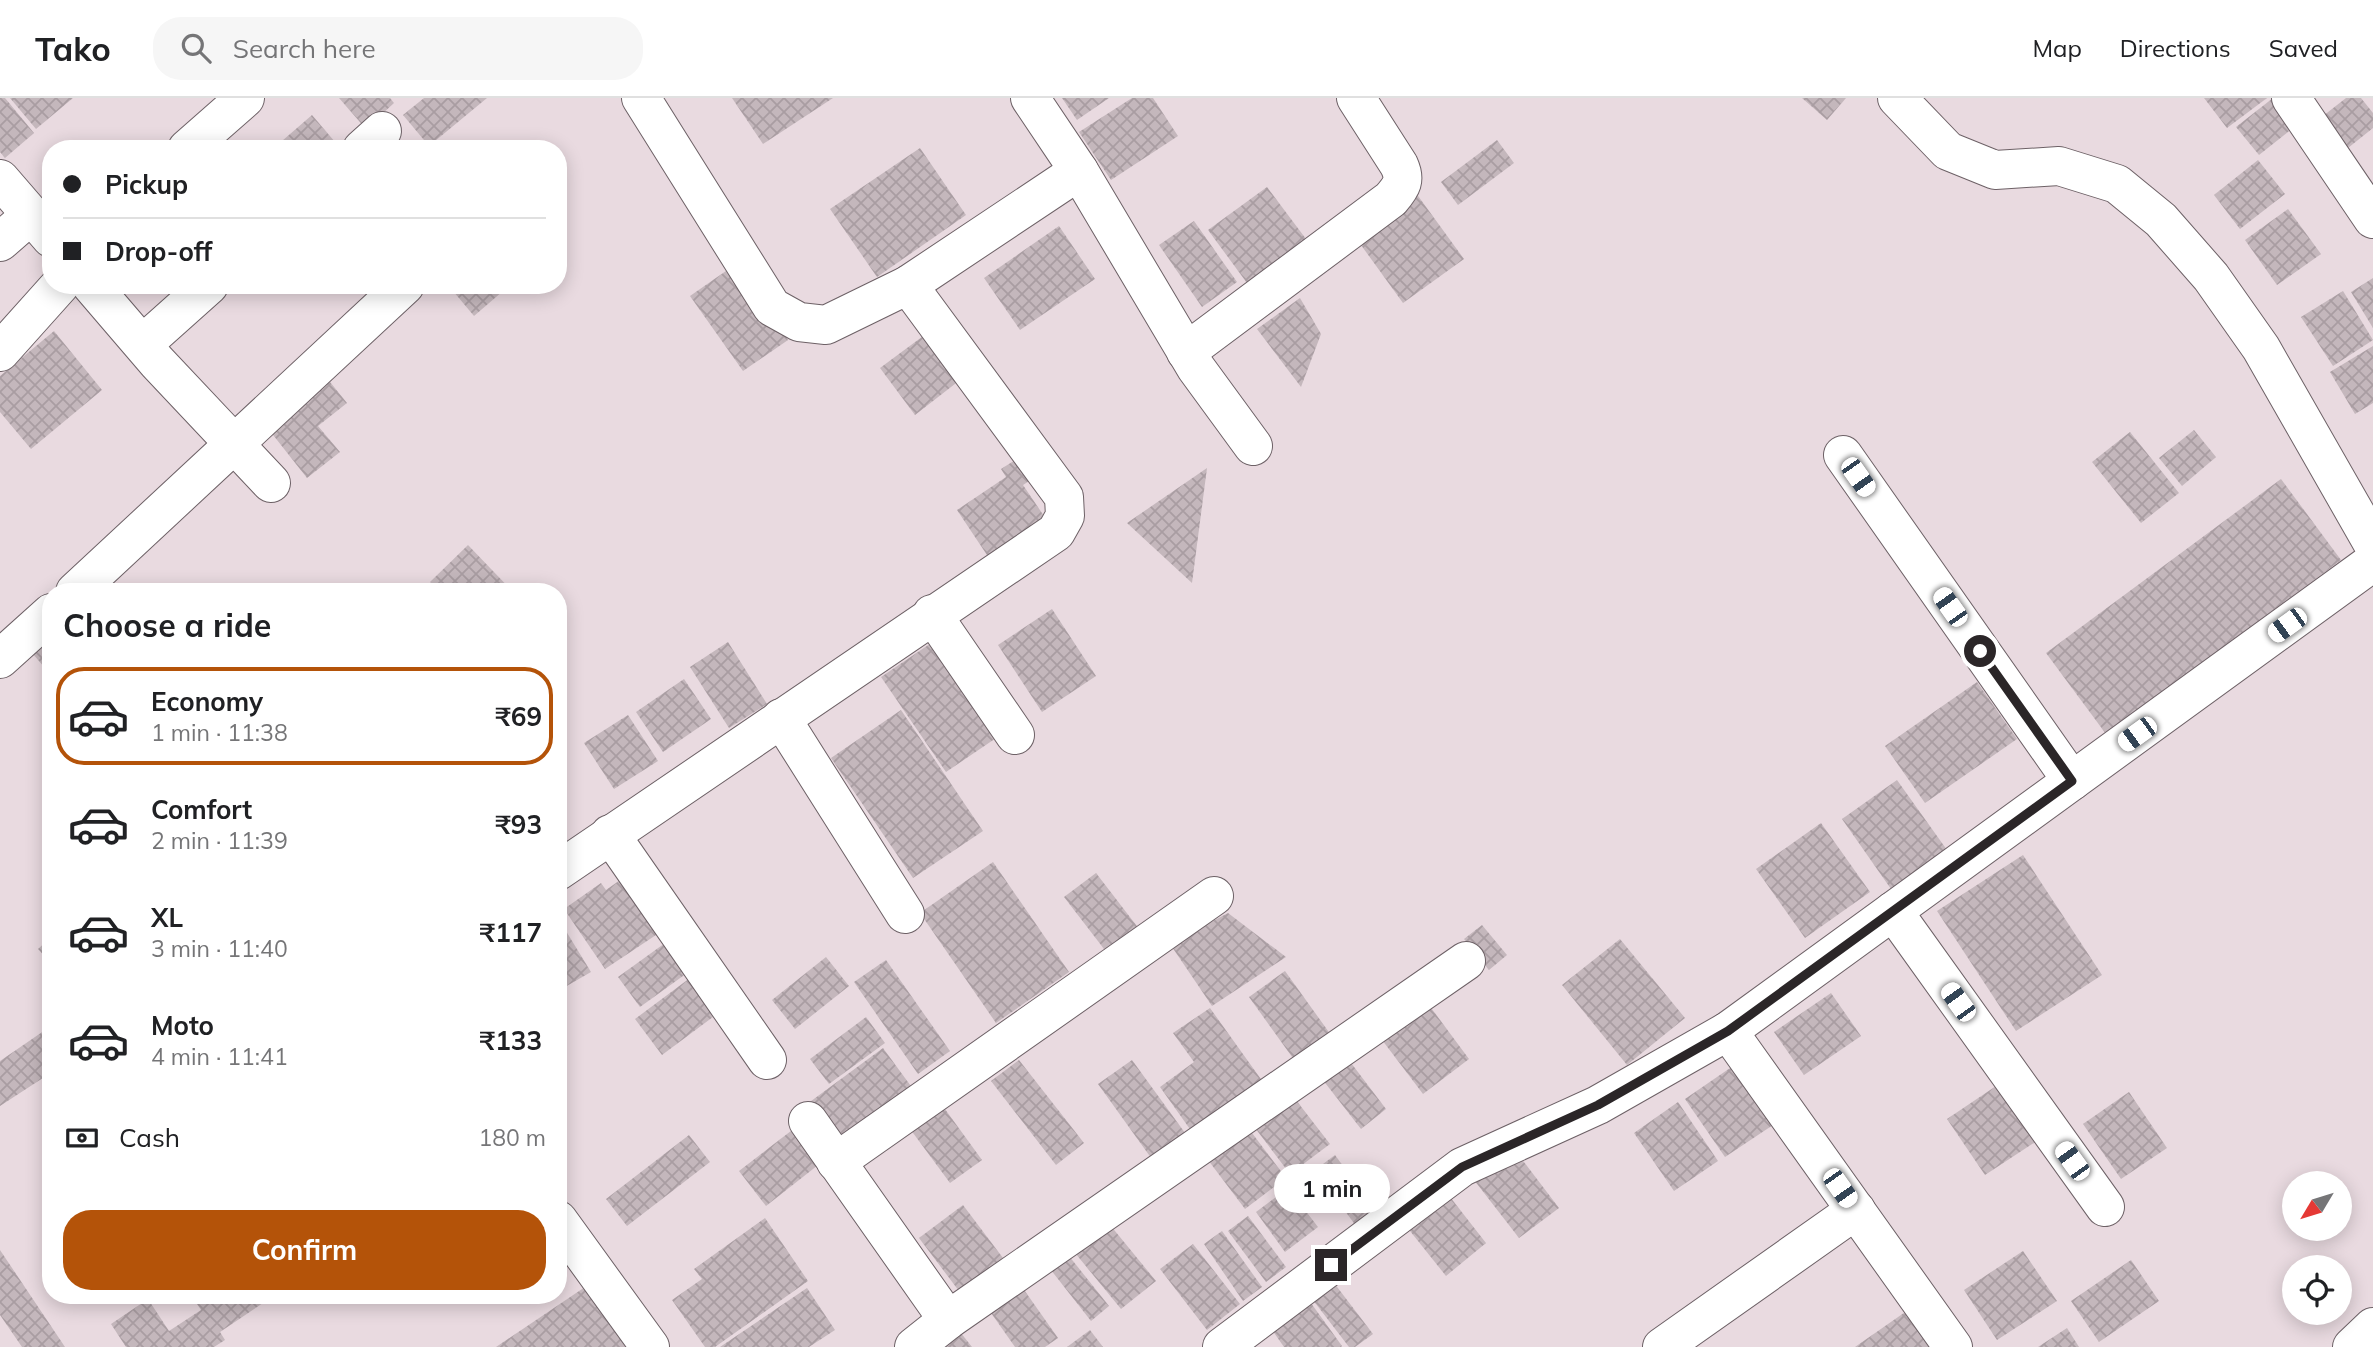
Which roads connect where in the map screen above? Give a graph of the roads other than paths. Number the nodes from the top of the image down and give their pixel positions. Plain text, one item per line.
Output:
1 (245, 98) edge
2 (641, 98) edge
3 (1030, 98) edge
4 (1356, 98) edge
5 (1897, 98) edge
6 (2291, 98) edge
7 (197, 140) edge
8 (1079, 171) junction
9 (0, 179) edge
10 (2373, 219) edge
11 (41, 226) edge
12 (0, 242) edge
13 (908, 285) junction
14 (52, 294) edge
15 (100, 294) edge
16 (199, 294) edge
17 (396, 294) edge
18 (143, 344) junction
19 (0, 352) edge
20 (1186, 352) junction
21 (236, 446) junction
22 (1253, 446) dead end
23 (1843, 456) dead end
24 (271, 483) dead end
25 (2373, 544) edge
26 (2373, 562) edge
27 (85, 583) edge
28 (932, 614) junction
29 (42, 622) edge
30 (0, 660) edge
31 (781, 718) junction
32 (1015, 735) dead end
33 (2072, 781) junction
34 (610, 834) junction
35 (567, 865) edge
36 (1214, 895) dead end
37 (1893, 911) junction
38 (905, 914) dead end
39 (1466, 961) dead end
40 (1728, 1031) junction
41 (767, 1060) dead end
42 (808, 1121) dead end
43 (836, 1162) junction
44 (2105, 1207) dead end
45 (1856, 1210) junction
46 (567, 1233) edge
47 (948, 1320) junction
48 (2373, 1327) edge
49 (649, 1347) edge
50 (914, 1347) edge
51 (1222, 1347) edge
52 (1662, 1347) edge
53 (1953, 1347) edge
54 (2352, 1347) edge

1 - 7 street
2 - 13 street
3 - 8 street
4 - 20 street
5 - 25 street
6 - 10 street
8 - 13 street
8 - 20 street
9 - 11 street
11 - 12 street
13 - 28 street
14 - 19 street
15 - 18 street
16 - 18 street
17 - 21 street
18 - 21 street
20 - 22 street
21 - 24 street
21 - 27 street
23 - 33 street
26 - 33 street
28 - 31 street
28 - 32 street
29 - 30 street
31 - 34 street
31 - 38 street
33 - 37 street
34 - 35 street
34 - 41 street
36 - 43 street
37 - 40 street
37 - 44 street
39 - 47 street
40 - 45 street
40 - 51 street
42 - 43 street
43 - 47 street
45 - 52 street
45 - 53 street
46 - 49 street
47 - 50 street
48 - 54 street

